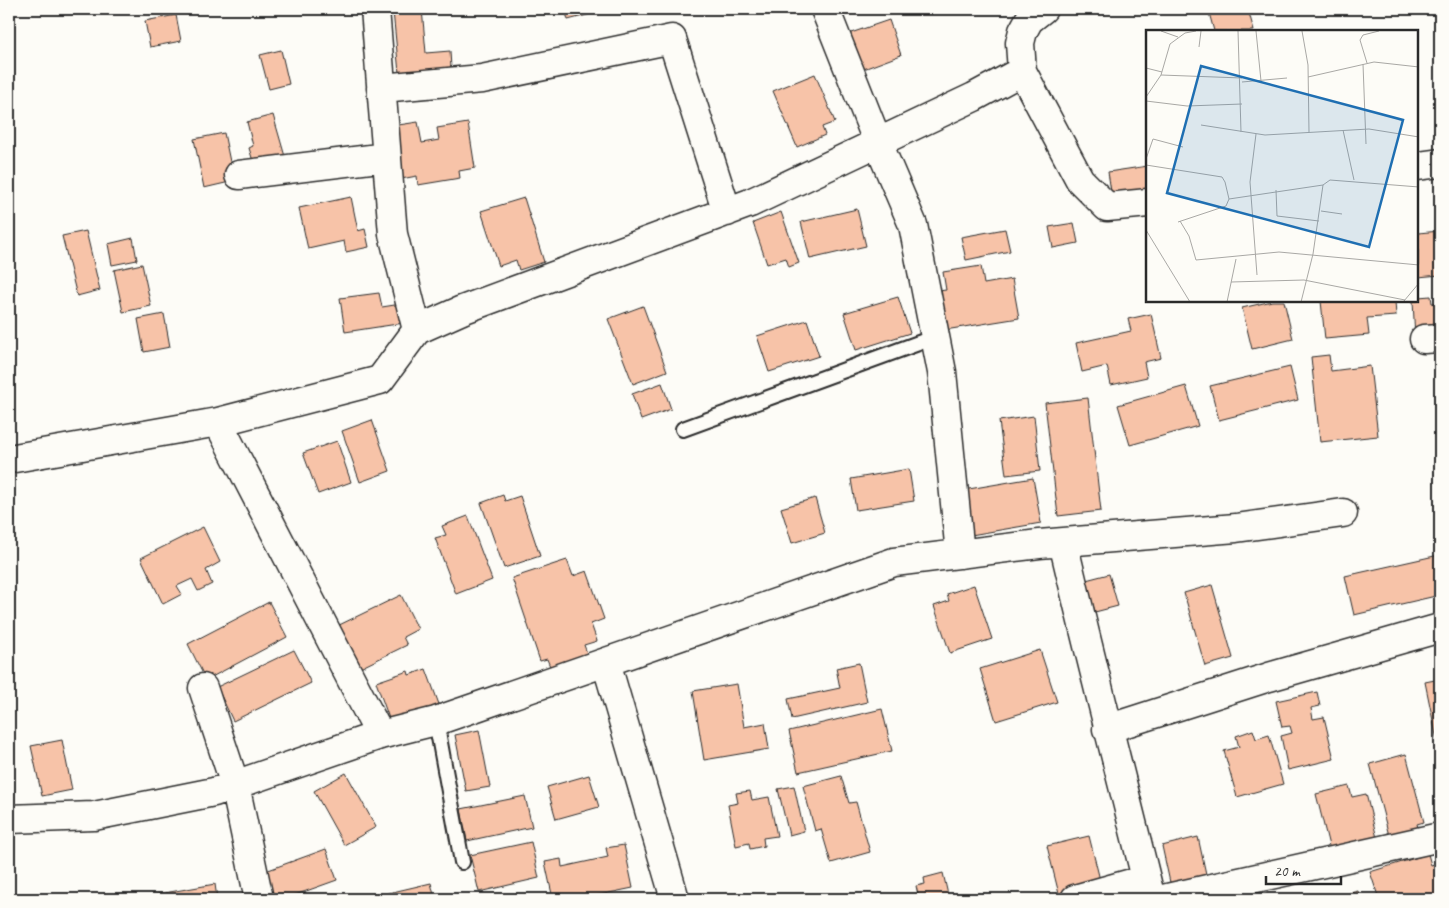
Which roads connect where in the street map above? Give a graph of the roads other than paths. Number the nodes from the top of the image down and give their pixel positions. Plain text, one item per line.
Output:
1 (375, 9) edge
2 (825, 9) edge
3 (1043, 9) edge
4 (1022, 71) junction
5 (381, 88) junction
6 (878, 143) junction
7 (387, 157) junction
8 (1440, 163) edge
9 (1419, 166) edge
10 (239, 175) dead end
11 (1146, 203) edge
12 (727, 212) junction
13 (417, 330) junction
14 (935, 337) junction
15 (218, 422) junction
16 (683, 429) dead end
17 (9, 459) edge
18 (1343, 513) dead end
19 (1063, 542) junction
20 (960, 554) junction
21 (1440, 628) edge
22 (606, 662) junction
23 (203, 688) dead end
24 (436, 721) junction
25 (1107, 729) junction
26 (380, 735) junction
27 (235, 785) junction
28 (9, 819) edge
29 (1440, 837) edge
30 (462, 862) dead end
31 (1153, 892) edge
32 (259, 899) edge
33 (675, 899) edge
34 (1075, 899) edge

1 - 5 street
2 - 6 street
3 - 4 street
4 - 6 street
4 - 11 street
5 - 7 street
5 - 12 street
6 - 12 street
6 - 14 street
7 - 10 street
7 - 13 street
8 - 9 street
12 - 13 street
13 - 15 street
14 - 16 lane
14 - 20 street
15 - 17 street
15 - 26 street
18 - 19 street
19 - 20 street
19 - 25 street
20 - 22 street
21 - 25 street
22 - 24 street
22 - 33 street
23 - 27 street
24 - 26 street
24 - 30 lane
25 - 31 street
26 - 27 street
27 - 28 street
27 - 32 street
29 - 31 street
31 - 34 street

